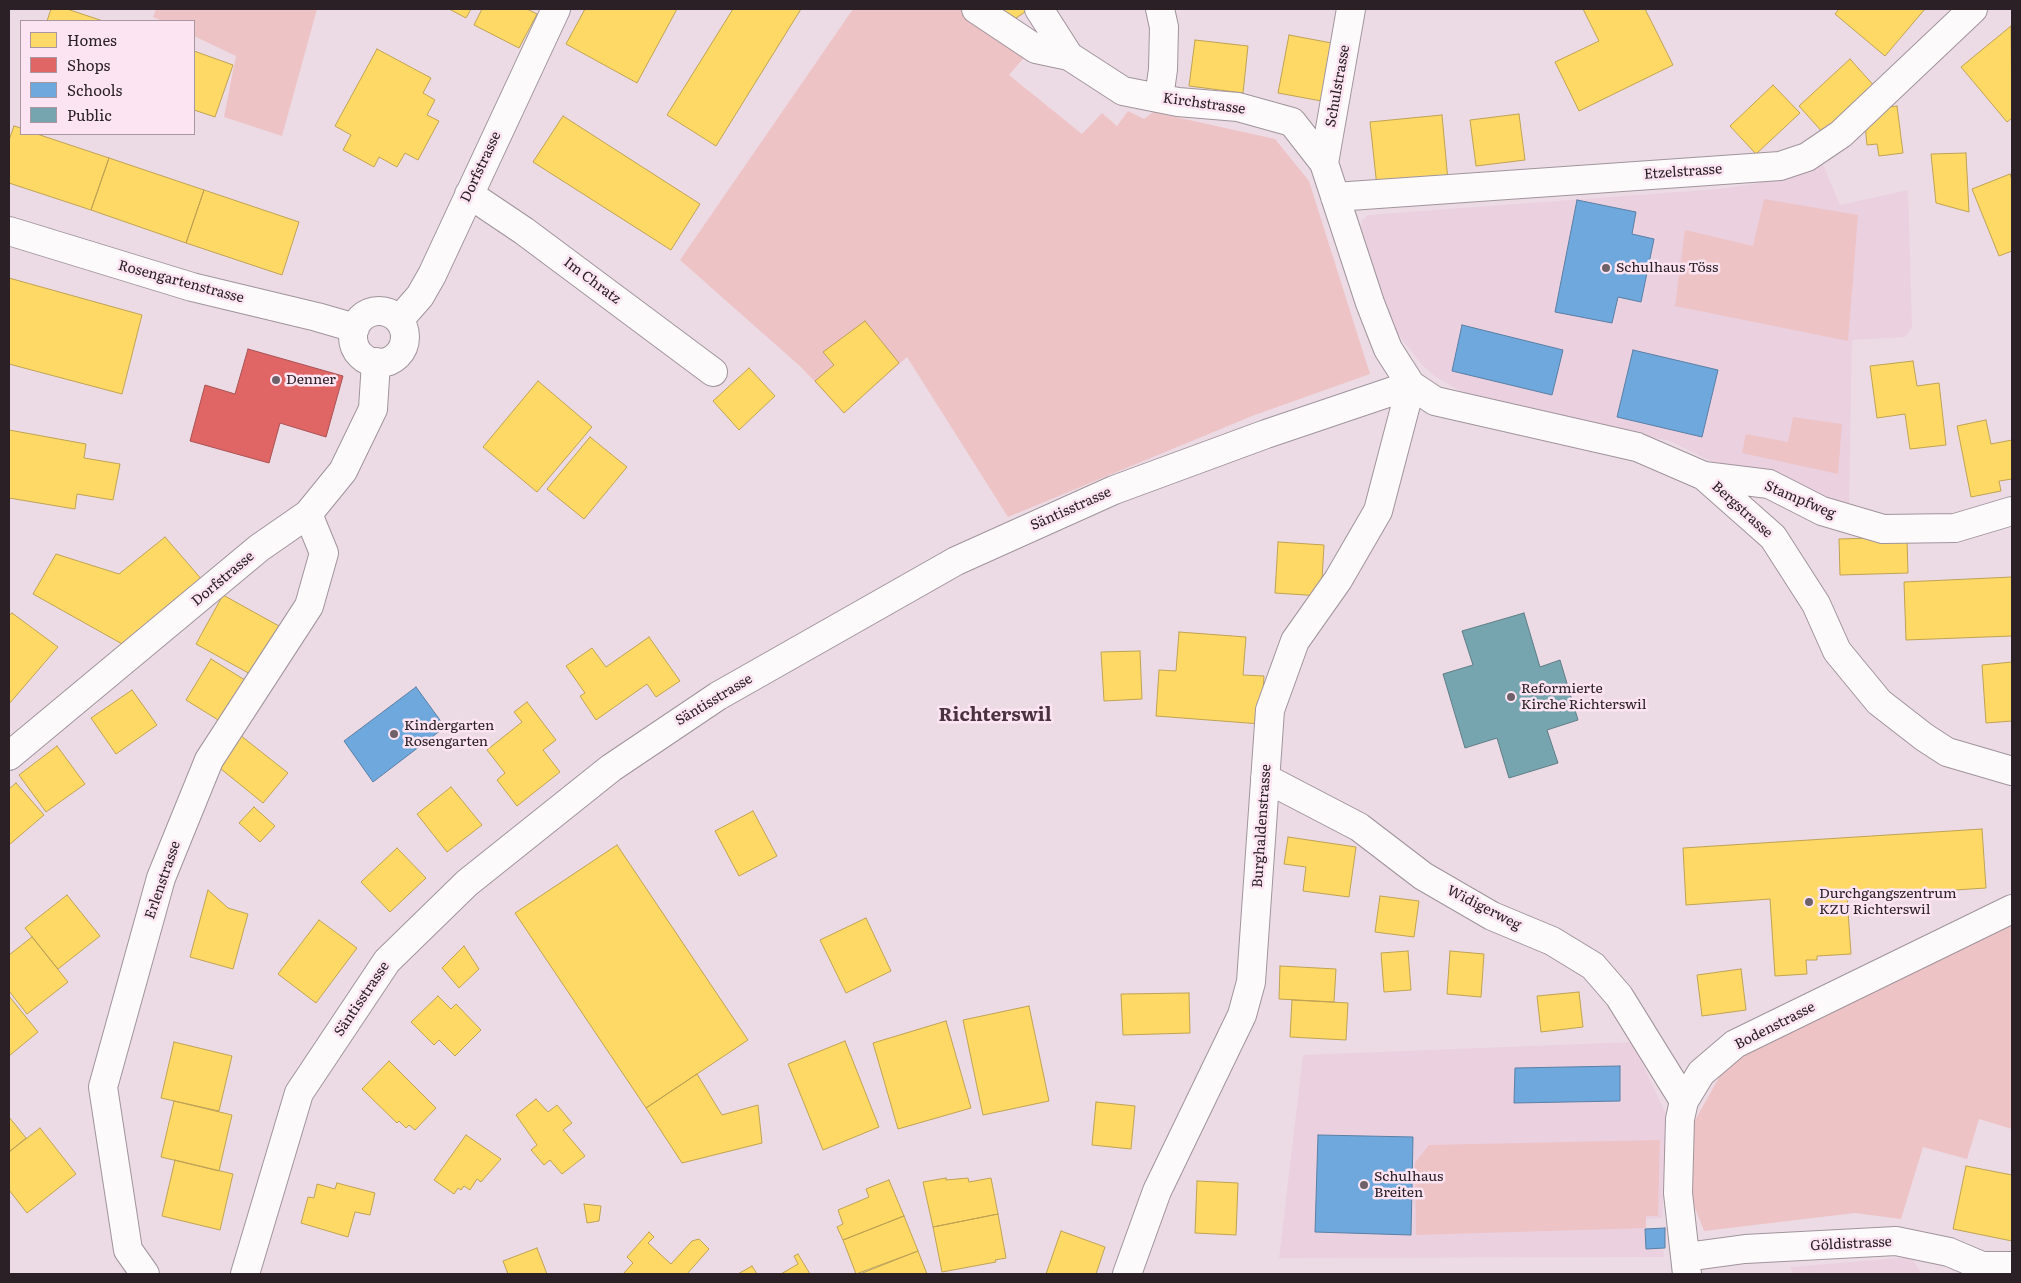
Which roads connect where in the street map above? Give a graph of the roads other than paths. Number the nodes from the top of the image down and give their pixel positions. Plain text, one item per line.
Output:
1 (556, 9) edge
2 (976, 9) edge
3 (1039, 9) edge
4 (1160, 9) edge
5 (1351, 9) edge
6 (1973, 9) edge
7 (1069, 56) junction
8 (1159, 98) junction
9 (1324, 163) junction
10 (469, 194) junction
11 (1336, 197) junction
12 (9, 231) edge
13 (399, 320) junction
14 (355, 328) junction
15 (376, 362) junction
16 (713, 372) dead end
17 (1411, 385) junction
18 (1704, 476) junction
19 (2012, 511) edge
20 (308, 514) junction
21 (9, 756) edge
22 (2012, 771) edge
23 (1265, 778) junction
24 (2012, 909) edge
25 (1684, 1100) junction
26 (1686, 1266) edge
27 (2012, 1266) edge
28 (145, 1274) edge
29 (246, 1274) edge
30 (1127, 1274) edge

1 - 10 street, Dorfstrasse
2 - 7 street
3 - 7 street, Kirchstrasse
4 - 8 street
5 - 9 street, Schulstrasse
6 - 11 street, Etzelstrasse
7 - 8 street, Kirchstrasse
8 - 9 street, Kirchstrasse
9 - 11 street, Kirchstrasse
10 - 13 street, Dorfstrasse
10 - 16 street, Im Chratz
11 - 17 street, Kirchstrasse
12 - 14 street, Rosengartenstrasse
13 - 14 street
13 - 15 street
14 - 15 street
15 - 20 street, Dorfstrasse
17 - 18 street, Bergstrasse
17 - 23 street, Burghaldenstrasse
17 - 29 street, Säntisstrasse
18 - 19 street, Stampfweg
18 - 22 street, Bergstrasse
20 - 21 street, Dorfstrasse
20 - 28 street, Erlenstrasse
23 - 25 street, Widigerweg
23 - 30 street, Burghaldenstrasse
24 - 25 street, Bodenstrasse
25 - 26 street, Bodenstrasse
26 - 27 street, Göldistrasse

